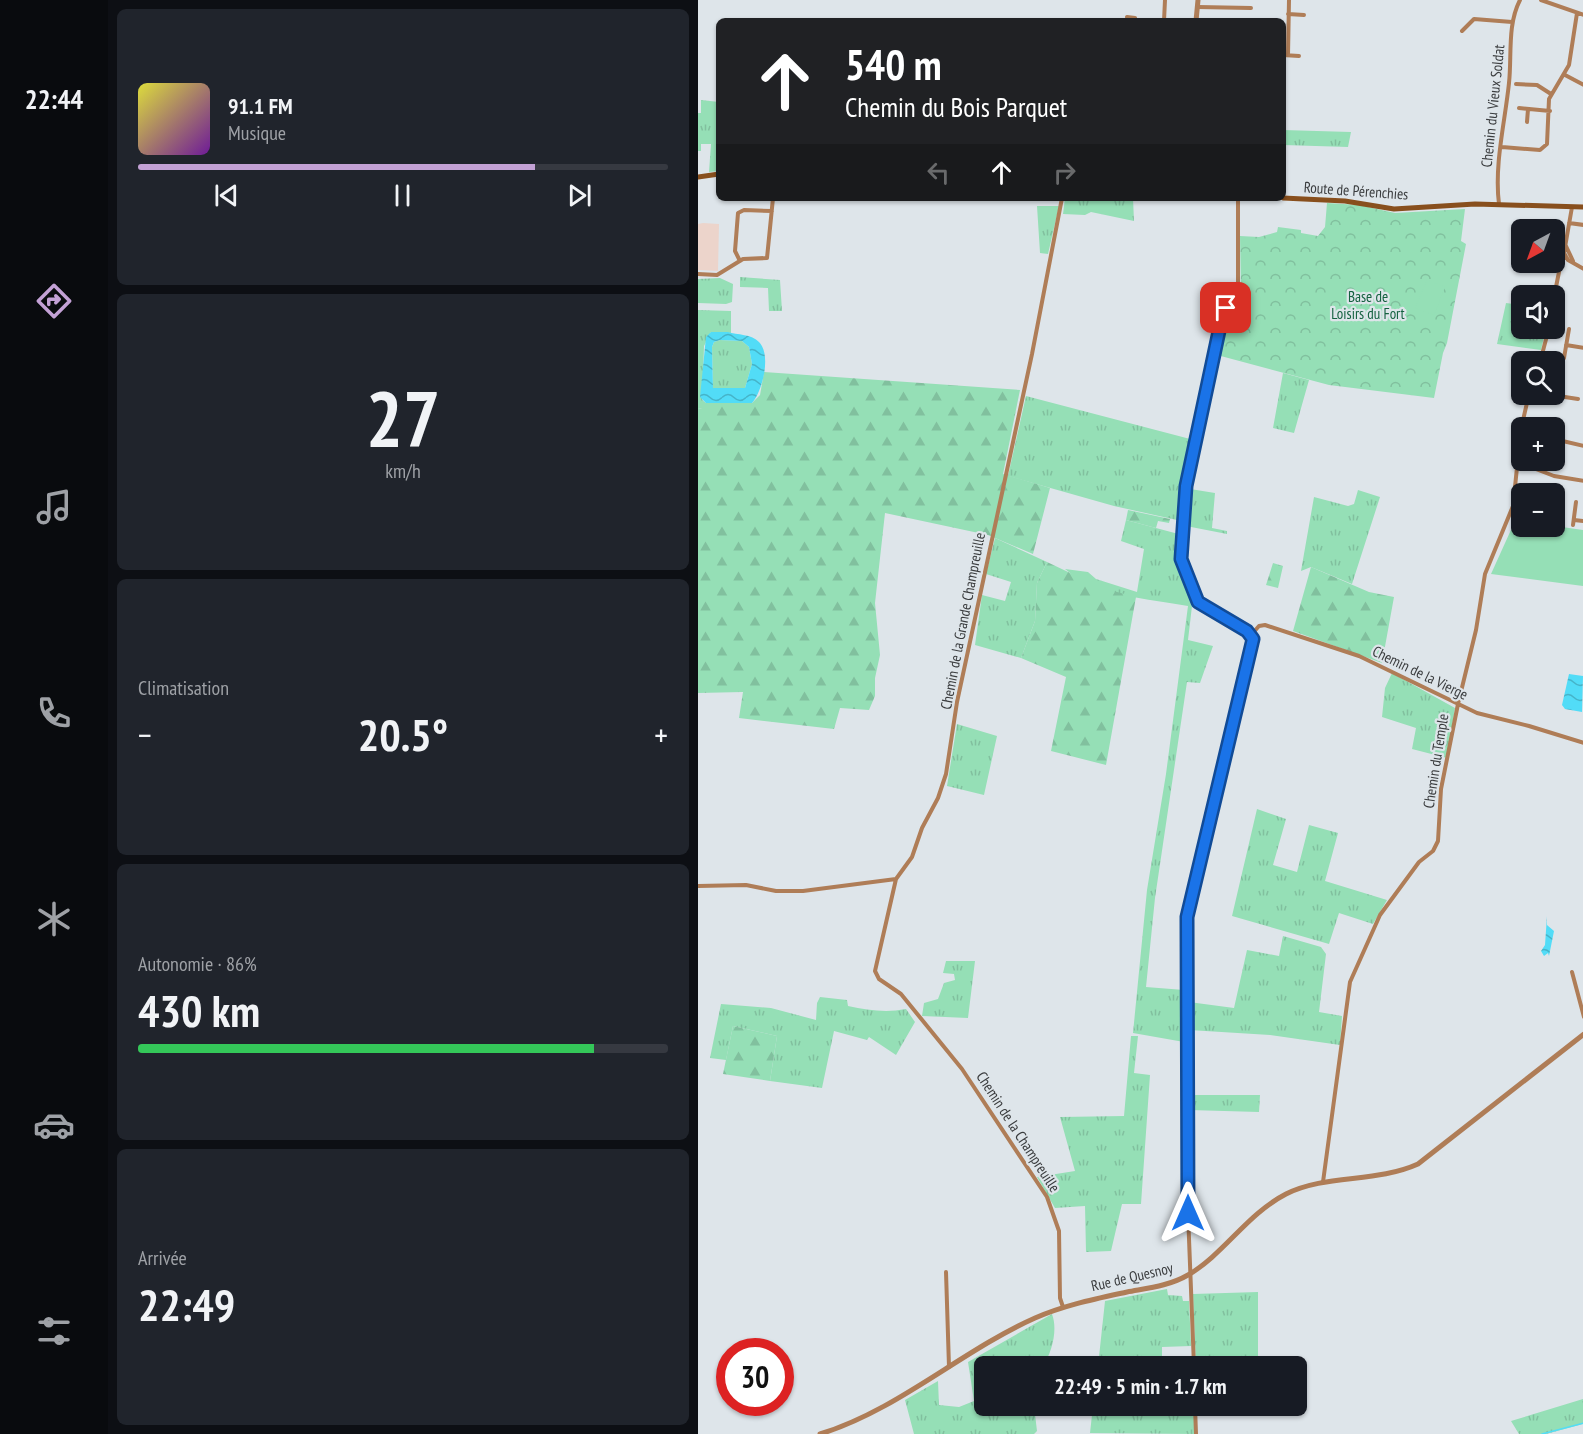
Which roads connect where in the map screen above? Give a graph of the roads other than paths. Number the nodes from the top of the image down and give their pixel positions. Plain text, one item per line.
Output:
1 (1165, 0) edge
2 (1289, 0) edge
3 (1522, 0) edge
4 (1541, 0) edge
5 (1552, 2) edge
6 (1198, 3) edge
7 (1251, 8) dead end
8 (1577, 12) junction
9 (1288, 14) junction
10 (1304, 15) dead end
11 (1583, 15) edge
12 (1127, 18) edge
13 (1135, 18) dead end
14 (1164, 18) edge
15 (1196, 18) edge
16 (1512, 22) junction
17 (1462, 31) dead end
18 (1286, 55) edge
19 (1299, 56) dead end
20 (1565, 75) junction
21 (1516, 84) dead end
22 (1583, 85) edge
23 (1551, 94) junction
24 (1519, 108) dead end
25 (1528, 109) junction
26 (1550, 111) junction
27 (1527, 122) dead end
28 (1502, 147) junction
29 (716, 174) edge
30 (698, 177) edge
31 (1286, 198) edge
32 (773, 201) edge
33 (1061, 201) edge
34 (1238, 201) edge
35 (1499, 204) junction
36 (1572, 207) junction
37 (1583, 207) edge
38 (772, 211) junction
39 (1569, 223) junction
40 (1583, 225) edge
41 (1568, 259) junction
42 (740, 261) junction
43 (1583, 269) edge
44 (698, 274) edge
45 (1557, 285) edge
46 (1569, 329) dead end
47 (1566, 345) junction
48 (1583, 348) edge
49 (1565, 352) edge
50 (1565, 397) edge
51 (1578, 399) dead end
52 (1565, 442) edge
53 (1583, 446) edge
54 (1517, 471) edge
55 (1541, 471) edge
56 (1583, 481) edge
57 (1576, 502) dead end
58 (1583, 521) edge
59 (1251, 634) junction
60 (1458, 704) junction
61 (1583, 743) edge
62 (896, 879) junction
63 (698, 886) edge
64 (1572, 972) dead end
65 (1583, 1017) edge
66 (922, 1020) joint
67 (1583, 1034) edge
68 (1323, 1183) junction
69 (946, 1272) dead end
70 (1190, 1274) junction
71 (1063, 1307) junction
72 (1194, 1356) edge
73 (949, 1368) junction
74 (1195, 1416) edge
75 (820, 1434) edge
76 (1196, 1434) edge

1 - 14 street
2 - 9 street
3 - 16 street, Chemin du Vieux Soldat
4 - 5 street
5 - 8 street
6 - 7 street
6 - 15 street
8 - 11 street
8 - 20 street
9 - 10 street
9 - 18 street
12 - 13 street
16 - 17 street
16 - 28 street, Chemin du Vieux Soldat
18 - 19 street
20 - 22 street
20 - 23 street
21 - 23 street
23 - 26 street
24 - 25 street
25 - 26 street
25 - 27 street
26 - 28 street
28 - 35 street, Chemin du Vieux Soldat
29 - 30 main road
31 - 35 main road, Route de Pérenchies
32 - 38 street
33 - 62 street, Chemin de la Grande Champreuille
34 - 59 street
35 - 36 main road, Route de Pérenchies
36 - 37 main road, Route de Pérenchies
36 - 39 street
38 - 42 street
38 - 42 street
39 - 40 street
39 - 41 street
41 - 43 street
41 - 45 street
42 - 44 street
46 - 47 street
47 - 48 street
47 - 49 street
50 - 51 street
52 - 53 street
54 - 60 street, Chemin du Temple
55 - 56 street
57 - 58 street
59 - 60 street, Chemin de la Vierge
59 - 70 street
60 - 61 street, Chemin de la Vierge
60 - 68 street, Chemin du Temple
62 - 63 street
62 - 66 street, Chemin de la Grande Champreuille
64 - 65 street
66 - 71 street, Chemin de la Champreuille
67 - 68 street, Rue de Quesnoy
68 - 70 street, Rue de Quesnoy
69 - 73 street
70 - 71 street, Rue de Quesnoy
70 - 72 street
71 - 73 street, Rue de Quesnoy
73 - 75 street, Rue de Quesnoy
74 - 76 street

